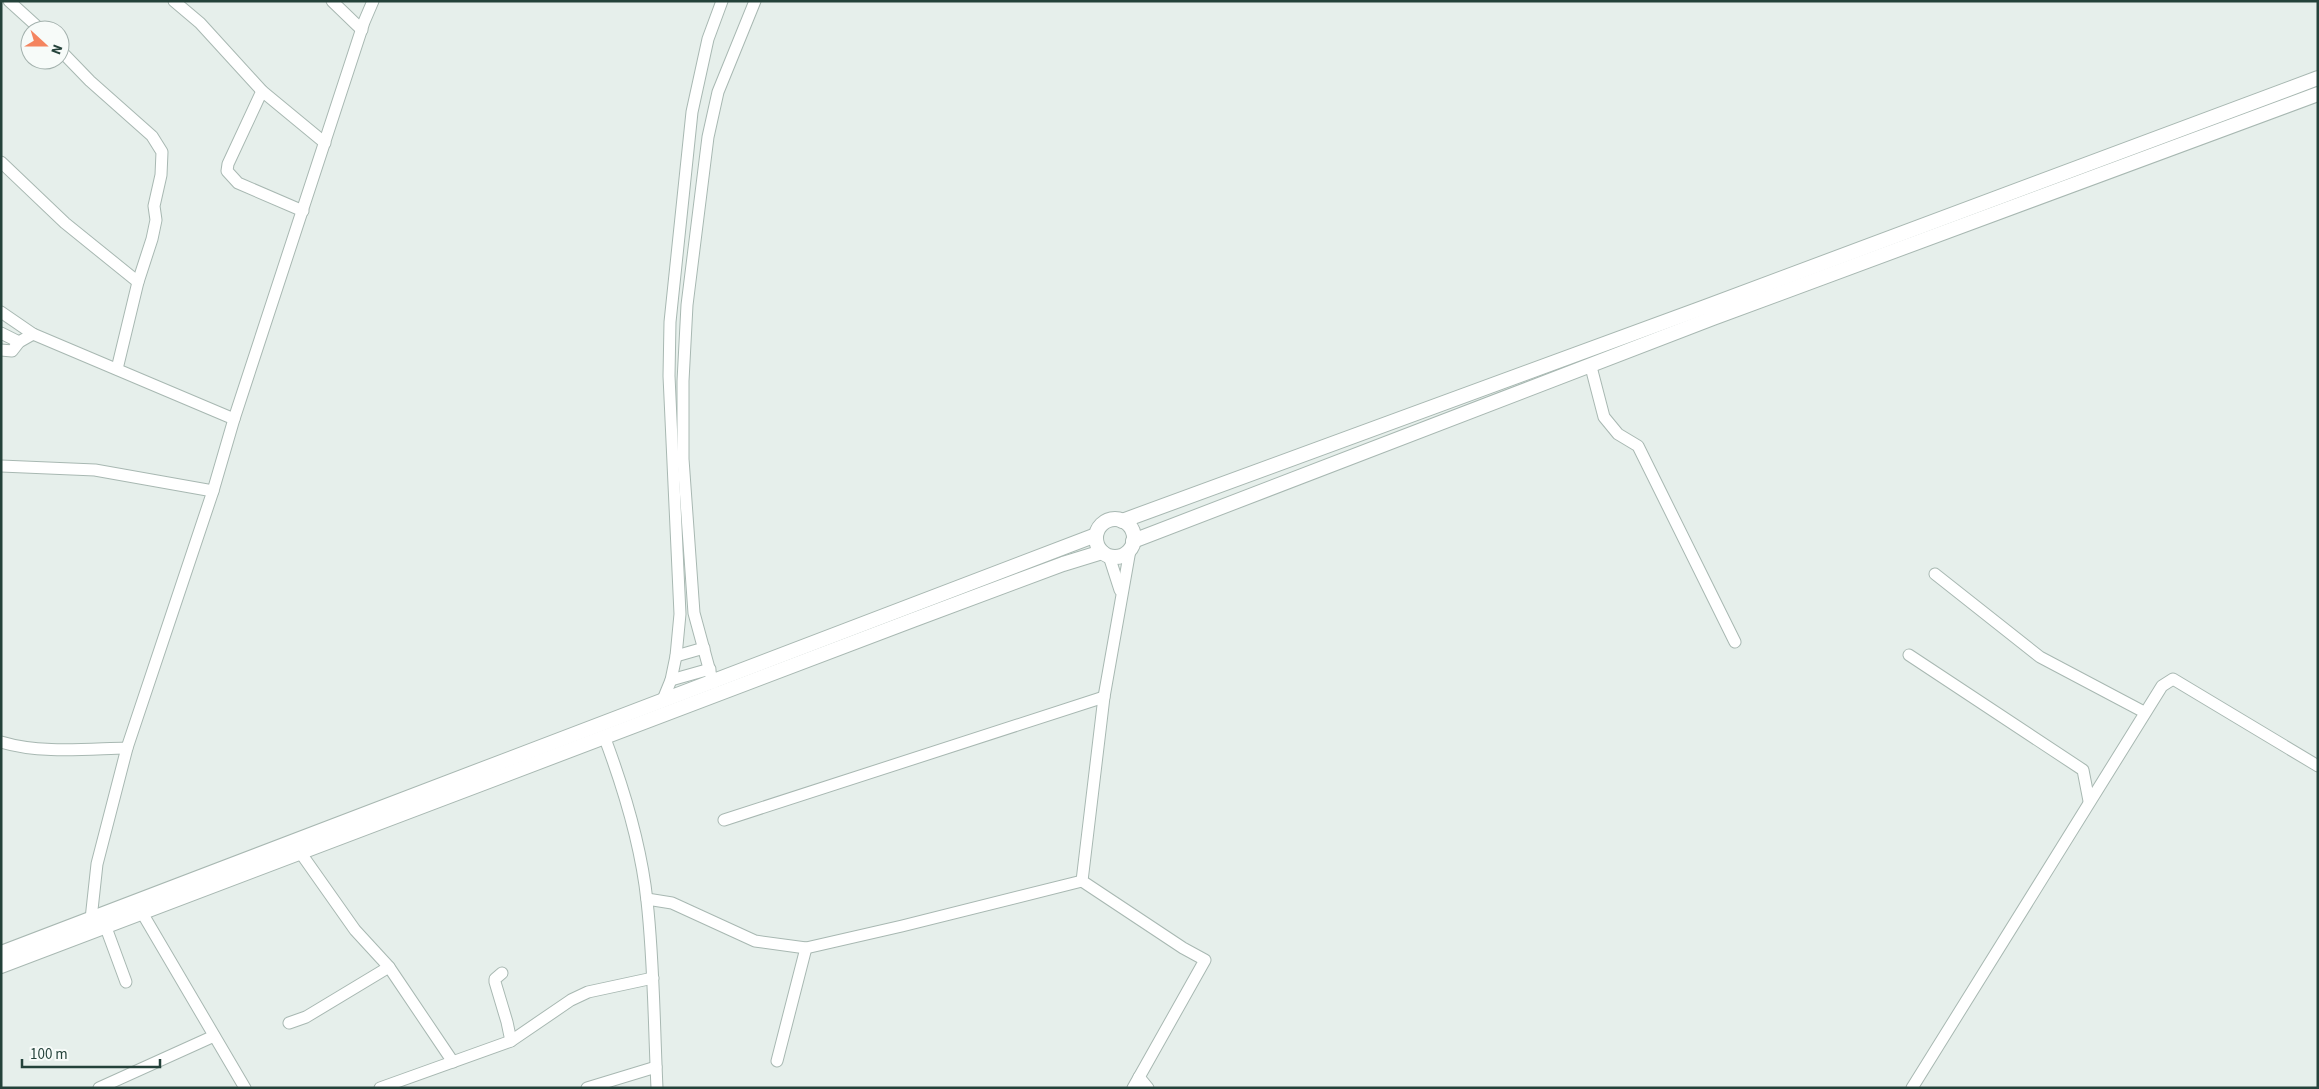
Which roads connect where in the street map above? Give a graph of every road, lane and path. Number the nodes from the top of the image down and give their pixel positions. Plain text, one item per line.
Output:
1 (9, 1) edge
2 (174, 1) edge
3 (332, 1) edge
4 (373, 1) edge
5 (722, 1) edge
6 (755, 1) edge
7 (30, 20) edge
8 (362, 30) junction
9 (70, 60) edge
10 (2318, 78) edge
11 (262, 91) junction
12 (2318, 94) edge
13 (325, 143) junction
14 (1, 162) edge
15 (303, 211) junction
16 (138, 282) junction
17 (1, 312) edge
18 (1, 333) edge
19 (33, 334) junction
20 (19, 342) junction
21 (1, 350) edge
22 (1591, 366) junction
23 (118, 369) junction
24 (234, 419) junction
25 (1, 466) edge
26 (213, 491) junction
27 (1122, 521) junction
28 (1096, 535) junction
29 (1132, 545) junction
30 (1105, 554) junction
31 (1935, 574) dead end
32 (1121, 592) junction
33 (1735, 642) dead end
34 (704, 648) junction
35 (1910, 655) dead end
36 (676, 656) junction
37 (711, 676) junction
38 (671, 680) junction
39 (1104, 697) junction
40 (662, 702) junction
41 (2144, 712) junction
42 (604, 736) junction
43 (1, 742) edge
44 (127, 748) junction
45 (2318, 766) edge
46 (2089, 801) junction
47 (724, 820) dead end
48 (300, 852) junction
49 (1082, 881) junction
50 (647, 899) junction
51 (141, 911) junction
52 (91, 919) junction
53 (105, 925) junction
54 (806, 948) junction
55 (1, 953) edge
56 (1, 966) edge
57 (390, 967) junction
58 (502, 973) dead end
59 (653, 978) junction
60 (126, 982) dead end
61 (289, 1023) dead end
62 (214, 1036) junction
63 (511, 1041) junction
64 (778, 1060) dead end
65 (453, 1062) junction
66 (656, 1067) junction
67 (1139, 1077) junction
68 (99, 1088) edge
69 (245, 1088) edge
70 (380, 1088) edge
71 (587, 1088) edge
72 (657, 1088) edge
73 (1133, 1088) edge
74 (1148, 1088) edge
75 (1912, 1088) edge

1 - 7 street
2 - 11 street
3 - 8 street
4 - 8 street
5 - 36 street
6 - 34 street
8 - 13 street
9 - 16 street
10 - 27 street
11 - 13 street
11 - 15 street
12 - 22 street
13 - 15 street
14 - 16 street
15 - 24 street
16 - 23 street
17 - 19 street
18 - 20 street
19 - 20 street
19 - 23 street
20 - 21 street
22 - 29 street
22 - 33 street
23 - 24 street
24 - 26 street
25 - 26 street
26 - 44 street
27 - 28 street
27 - 29 street
28 - 30 street
28 - 37 street
29 - 30 street
29 - 32 street
30 - 32 street
30 - 42 street
31 - 41 street
32 - 39 street
34 - 36 street
34 - 37 street
35 - 46 street
36 - 38 street
37 - 38 street
37 - 40 street
38 - 40 street
39 - 47 street
39 - 49 street
40 - 52 street
41 - 45 street
41 - 46 street
42 - 48 street
42 - 50 street
43 - 44 street
44 - 52 street
46 - 75 street
48 - 51 street
48 - 57 street
49 - 54 street
49 - 67 street
50 - 54 street
50 - 59 street
51 - 53 street
51 - 62 street
52 - 55 street
53 - 56 street
53 - 60 street
54 - 64 street
57 - 61 street
57 - 65 street
58 - 63 street
59 - 63 street
59 - 66 street
62 - 68 street
62 - 69 street
63 - 65 street
65 - 70 street
66 - 71 street
66 - 72 street
67 - 73 street
67 - 74 street

